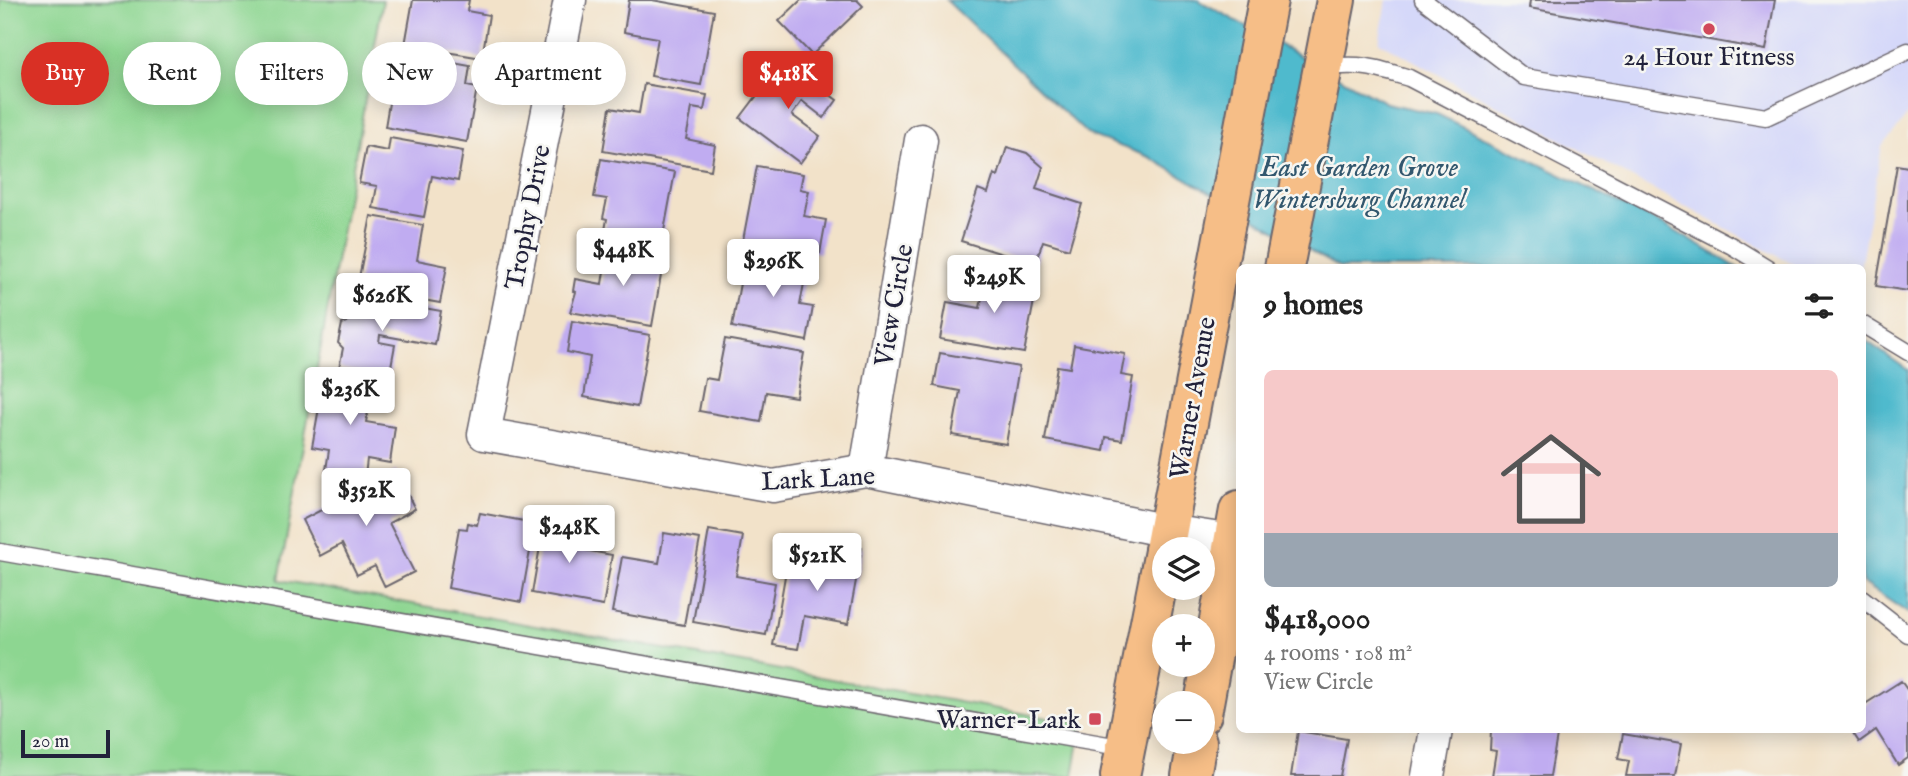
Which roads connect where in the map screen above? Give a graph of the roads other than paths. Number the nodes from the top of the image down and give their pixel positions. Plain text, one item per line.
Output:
1 (570, 0) edge
2 (1310, 0) edge
3 (1336, 0) edge
4 (1423, 0) edge
5 (1265, 15) edge
6 (1908, 51) edge
7 (1324, 68) junction
8 (921, 140) dead end
9 (1285, 259) edge
10 (1761, 264) edge
11 (1866, 326) edge
12 (1908, 352) edge
13 (484, 434) joint
14 (866, 470) junction
15 (1236, 526) edge
16 (1166, 537) edge
17 (1193, 537) edge
18 (1152, 541) edge
19 (0, 552) edge
20 (1154, 600) edge
21 (1866, 601) edge
22 (1908, 634) edge
23 (1206, 691) edge
24 (1435, 733) edge
25 (1195, 754) edge
26 (1123, 762) edge
27 (1191, 776) edge
28 (1428, 776) edge

1 - 13 street, Trophy Drive
2 - 7 main road
3 - 7 main road
4 - 6 lane
5 - 16 main road, Warner Avenue
7 - 9 main road
7 - 10 lane
8 - 14 street, View Circle
11 - 12 lane
13 - 14 street, Lark Lane
14 - 18 street, Lark Lane
15 - 17 street, Lark Lane
15 - 23 main road
19 - 26 lane
20 - 26 main road, Warner Avenue
21 - 22 lane
24 - 28 street
25 - 27 main road

